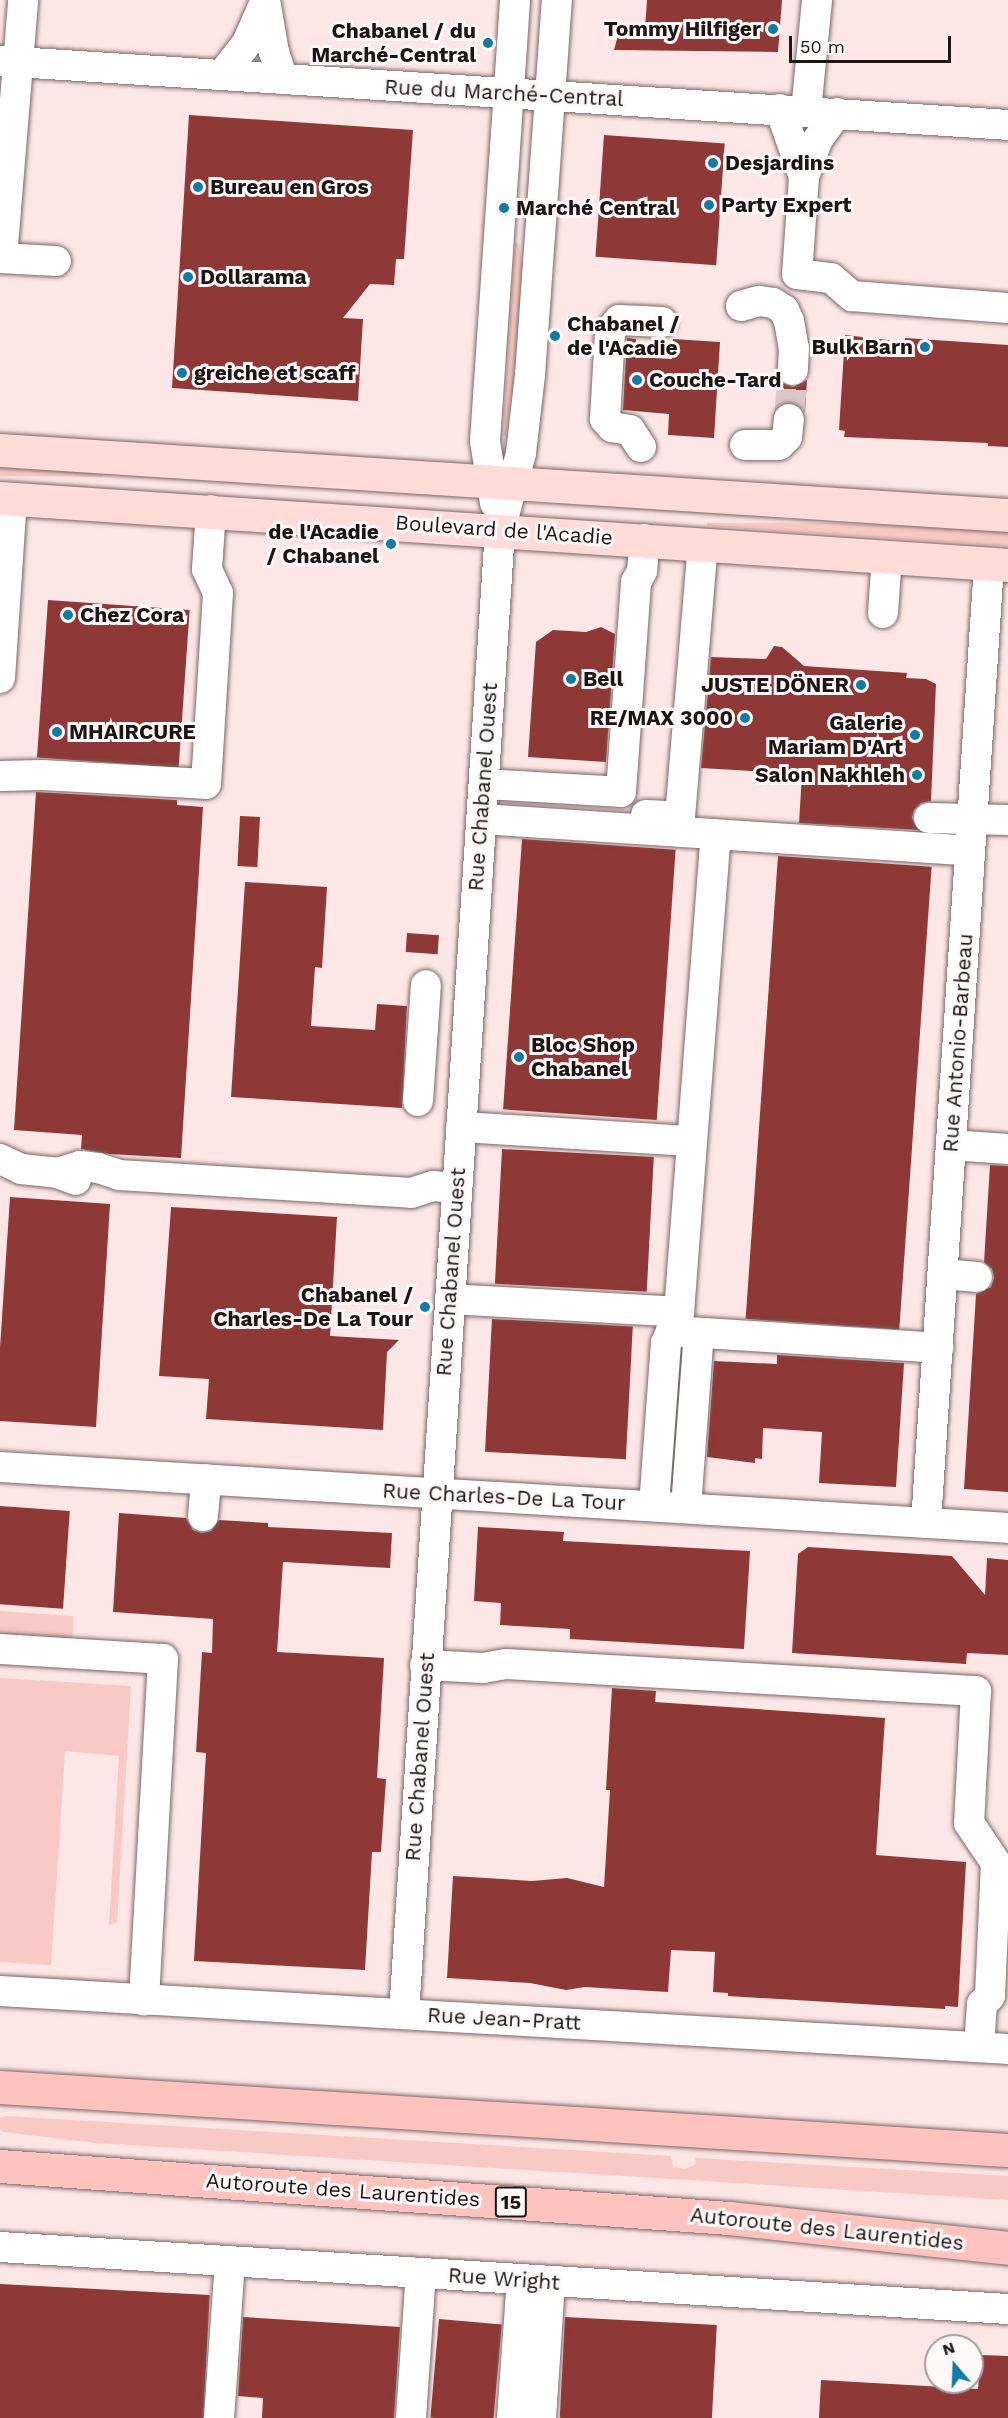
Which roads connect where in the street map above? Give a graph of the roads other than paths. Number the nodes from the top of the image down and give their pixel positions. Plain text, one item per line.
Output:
1 (23, 0) edge
2 (515, 0) edge
3 (557, 0) edge
4 (817, 0) edge
5 (265, 1) edge
6 (9, 62) edge
7 (222, 75) junction
8 (283, 79) junction
9 (508, 94) junction
10 (550, 95) junction
11 (793, 110) junction
12 (837, 113) junction
13 (1008, 125) edge
14 (804, 177) junction
15 (1, 258) edge
16 (56, 261) dead end
17 (741, 306) dead end
18 (1008, 308) edge
19 (662, 322) dead end
20 (793, 370) tunnel mouth
21 (789, 419) tunnel mouth
22 (642, 436) dead end
23 (745, 445) dead end
24 (0, 450) edge
25 (502, 481) junction
26 (6, 498) edge
27 (211, 510) junction
28 (1008, 515) edge
29 (500, 530) junction
30 (645, 539) junction
31 (703, 544) junction
32 (887, 556) junction
33 (999, 565) edge
34 (883, 613) dead end
35 (0, 678) edge
36 (0, 776) edge
37 (482, 802) junction
38 (930, 809) dead end
39 (973, 811) junction
40 (1008, 820) edge
41 (680, 824) junction
42 (716, 834) junction
43 (970, 851) junction
44 (426, 985) dead end
45 (418, 1101) dead end
46 (461, 1127) junction
47 (691, 1142) junction
48 (951, 1145) junction
49 (1008, 1149) edge
50 (0, 1159) edge
51 (457, 1188) junction
52 (943, 1274) junction
53 (978, 1277) dead end
54 (450, 1299) junction
55 (683, 1325) junction
56 (938, 1348) junction
57 (0, 1467) edge
58 (206, 1479) junction
59 (436, 1493) junction
60 (654, 1506) junction
61 (686, 1508) junction
62 (203, 1516) dead end
63 (926, 1523) junction
64 (1008, 1528) edge
65 (0, 1649) edge
66 (425, 1665) junction
67 (0, 1991) edge
68 (144, 2000) junction
69 (404, 2014) junction
70 (994, 2048) edge
71 (0, 2087) edge
72 (1008, 2150) edge
73 (0, 2166) edge
74 (729, 2218) junction
75 (1008, 2230) edge
76 (0, 2247) edge
77 (1008, 2248) edge
78 (230, 2261) junction
79 (421, 2273) junction
80 (536, 2281) junction
81 (1008, 2309) edge
82 (219, 2418) edge
83 (411, 2418) edge
84 (512, 2418) edge
85 (541, 2418) edge

1 - 6 street
2 - 9 street, Rue Chabanel Ouest
3 - 10 street, Rue Chabanel Ouest
4 - 11 street
5 - 7 street
5 - 8 street
6 - 7 street, Rue du Marché-Central
6 - 15 street
7 - 8 street, Rue du Marché-Central
8 - 9 street, Rue du Marché-Central
9 - 10 street, Rue du Marché-Central
9 - 25 street, Rue Chabanel Ouest
10 - 11 street, Rue du Marché-Central
10 - 25 street, Rue Chabanel Ouest
11 - 12 street, Rue du Marché-Central
11 - 14 street
12 - 13 street, Rue du Marché-Central
12 - 14 street
14 - 18 street
15 - 16 street
17 - 20 street
19 - 22 street
21 - 23 street
24 - 25 main road
25 - 28 main road
25 - 29 street, Rue Chabanel Ouest
26 - 27 main road, Boulevard de l'Acadie
26 - 35 street
27 - 29 main road, Boulevard de l'Acadie
27 - 36 street
29 - 30 main road, Boulevard de l'Acadie
29 - 37 street, Rue Chabanel Ouest
30 - 31 main road, Boulevard de l'Acadie
30 - 37 street
31 - 32 main road, Boulevard de l'Acadie
31 - 41 street
32 - 33 main road, Boulevard de l'Acadie
32 - 34 street
33 - 39 street, Rue Antonio-Barbeau
37 - 41 street
37 - 46 street, Rue Chabanel Ouest
38 - 39 street
39 - 40 street
39 - 43 street, Rue Antonio-Barbeau
41 - 42 street
42 - 43 street
42 - 47 street
43 - 48 street, Rue Antonio-Barbeau
44 - 45 street
46 - 47 street
46 - 51 street, Rue Chabanel Ouest
47 - 55 street
48 - 49 street
48 - 52 street, Rue Antonio-Barbeau
50 - 51 street
51 - 54 street, Rue Chabanel Ouest
52 - 53 street
52 - 56 street, Rue Antonio-Barbeau
54 - 55 street
54 - 59 street, Rue Chabanel Ouest
55 - 56 street
55 - 60 street
55 - 61 street
56 - 63 street, Rue Antonio-Barbeau
57 - 58 street, Rue Charles-De La Tour
58 - 59 street, Rue Charles-De La Tour
58 - 62 street
59 - 60 street, Rue Charles-De La Tour
59 - 66 street, Rue Chabanel Ouest
60 - 61 street, Rue Charles-De La Tour
61 - 63 street, Rue Charles-De La Tour
63 - 64 street, Rue Charles-De La Tour
65 - 68 street
66 - 69 street, Rue Chabanel Ouest
66 - 70 street
67 - 68 street, Rue Jean-Pratt
68 - 69 street, Rue Jean-Pratt
69 - 70 street, Rue Jean-Pratt
71 - 72 highway
73 - 74 highway, Autoroute des Laurentides / 15
74 - 75 highway
74 - 77 highway, Autoroute des Laurentides / 15
76 - 78 street, Rue Wright
78 - 79 street, Rue Wright
78 - 82 street
79 - 80 street, Rue Wright
79 - 83 street
80 - 81 street, Rue Wright
80 - 84 street
80 - 85 street

